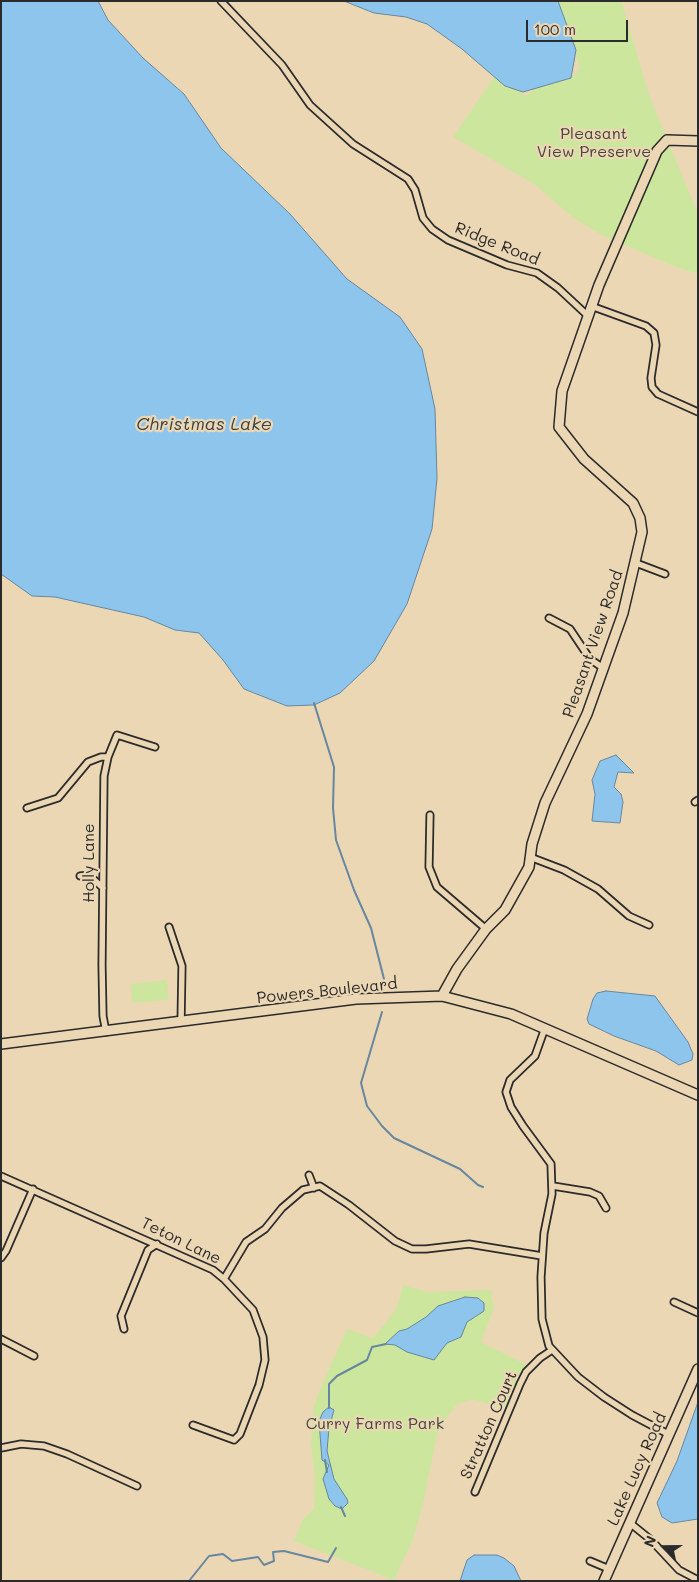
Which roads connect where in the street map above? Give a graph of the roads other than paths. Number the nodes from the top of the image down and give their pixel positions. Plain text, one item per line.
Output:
1 (221, 1) edge
2 (698, 140) edge
3 (591, 306) junction
4 (587, 315) junction
5 (698, 412) edge
6 (636, 563) junction
7 (665, 574) dead end
8 (549, 618) dead end
9 (603, 668) junction
10 (155, 747) dead end
11 (108, 757) junction
12 (27, 808) dead end
13 (430, 814) dead end
14 (530, 857) junction
15 (80, 876) dead end
16 (103, 888) junction
17 (649, 925) dead end
18 (169, 927) dead end
19 (486, 929) junction
20 (442, 996) junction
21 (182, 1022) junction
22 (545, 1028) junction
23 (106, 1032) junction
24 (1, 1044) edge
25 (698, 1095) edge
26 (309, 1175) dead end
27 (1, 1176) edge
28 (553, 1186) junction
29 (314, 1188) junction
30 (33, 1189) junction
31 (606, 1208) dead end
32 (157, 1244) junction
33 (542, 1256) junction
34 (1, 1258) edge
35 (224, 1279) junction
36 (674, 1302) dead end
37 (698, 1313) edge
38 (124, 1329) dead end
39 (1, 1339) edge
40 (552, 1350) junction
41 (34, 1356) dead end
42 (698, 1369) edge
43 (193, 1425) dead end
44 (668, 1434) junction
45 (1, 1448) edge
46 (137, 1486) dead end
47 (475, 1492) dead end
48 (630, 1523) junction
49 (590, 1561) dead end
50 (609, 1569) junction
51 (698, 1580) edge
52 (604, 1581) edge

1 - 4 street, Ridge Road
2 - 3 street, Pleasant View Road
3 - 4 street, Pleasant View Road
3 - 5 street
4 - 6 street, Pleasant View Road
6 - 7 street
6 - 9 street, Pleasant View Road
8 - 9 street
9 - 14 street, Pleasant View Road
10 - 11 street, Holly Lane
11 - 12 street
11 - 16 street, Holly Lane
13 - 19 street
14 - 17 street
14 - 19 street, Pleasant View Road
15 - 16 street
16 - 23 street, Holly Lane
18 - 21 street
19 - 20 street, Pleasant View Road
20 - 21 street, Powers Boulevard
20 - 22 street, Powers Boulevard
21 - 23 street, Powers Boulevard
22 - 25 street, Powers Boulevard
22 - 28 street
23 - 24 street, Powers Boulevard
26 - 29 street
27 - 30 street, Teton Lane
28 - 31 street
28 - 33 street
29 - 33 street
29 - 35 street
30 - 32 street, Teton Lane
30 - 34 street
32 - 35 street, Teton Lane
32 - 38 street
33 - 40 street
35 - 43 street, Teton Lane
36 - 37 street
39 - 41 street
40 - 44 street
40 - 47 street, Stratton Court
42 - 44 street, Lake Lucy Road
44 - 48 street, Lake Lucy Road
45 - 46 street
48 - 50 street, Lake Lucy Road
48 - 51 street
49 - 50 street
50 - 52 street, Lake Lucy Road

